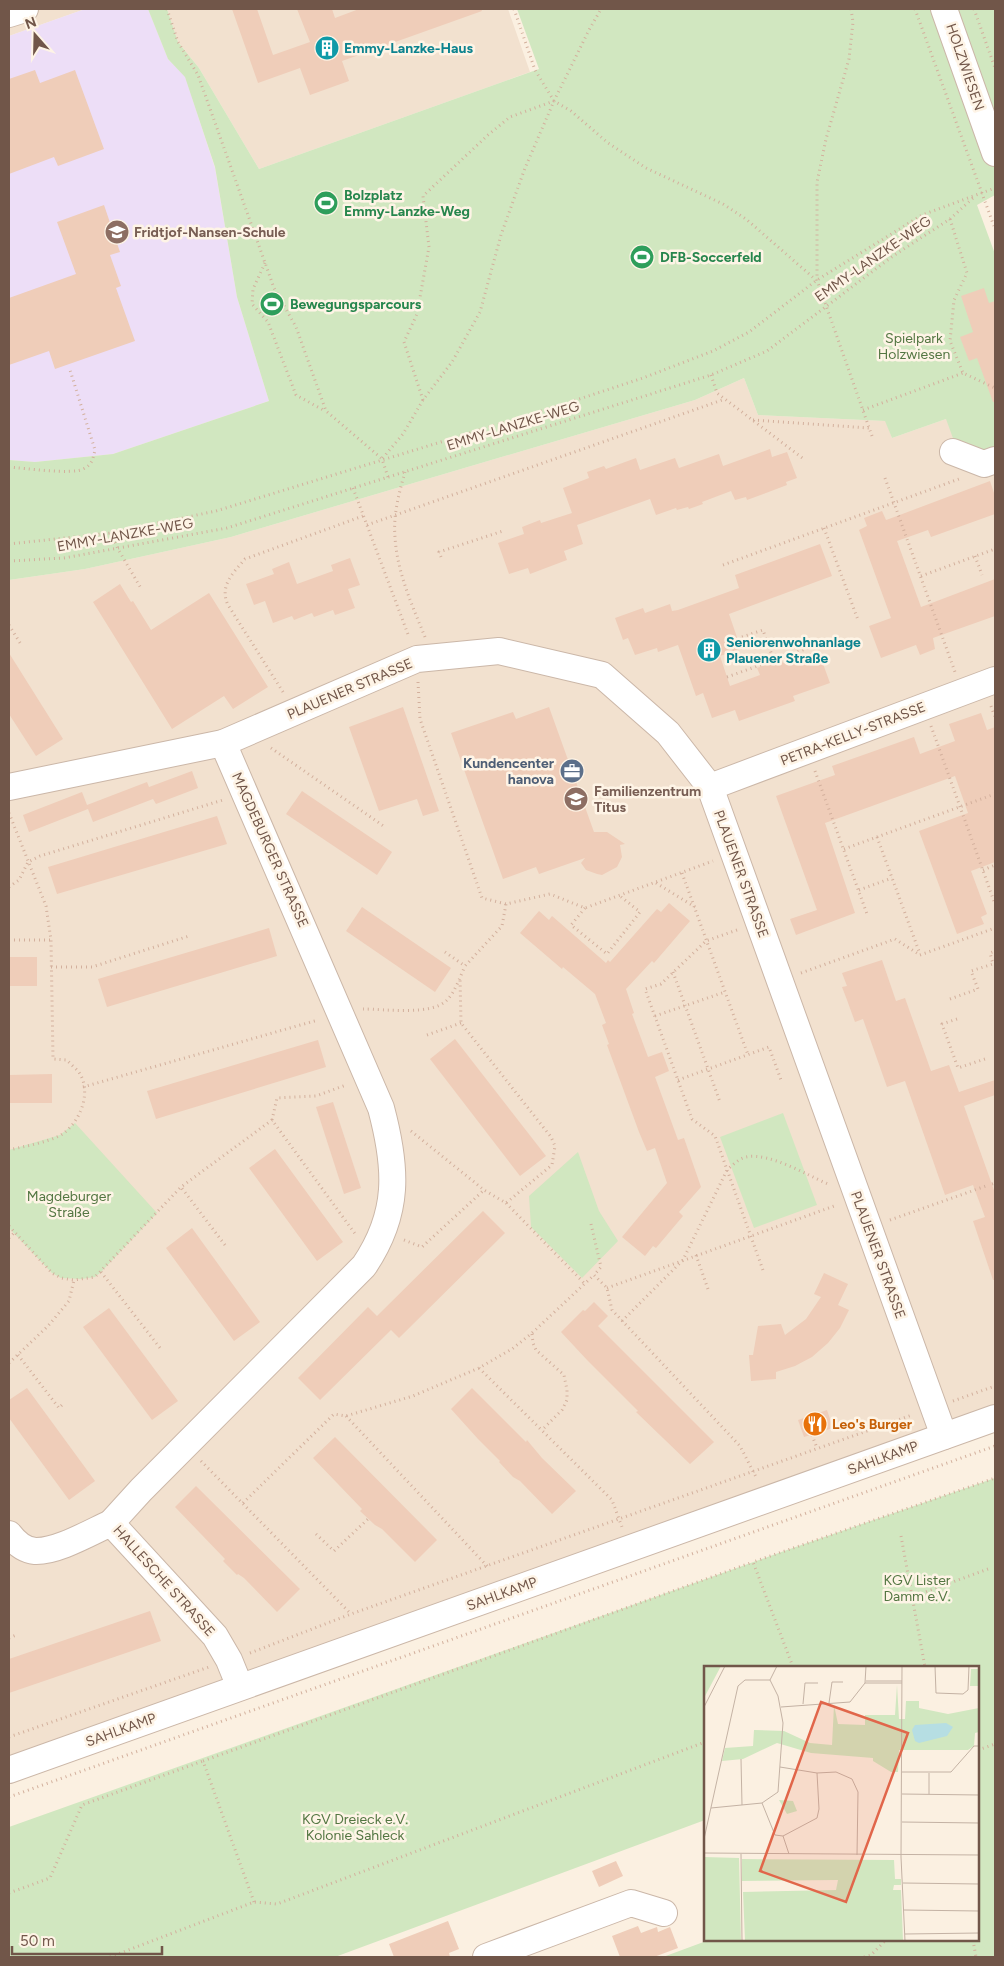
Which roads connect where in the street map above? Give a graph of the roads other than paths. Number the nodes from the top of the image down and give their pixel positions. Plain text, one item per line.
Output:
1 (25, 9) edge
2 (944, 9) edge
3 (9, 14) edge
4 (995, 153) edge
5 (954, 452) dead end
6 (995, 460) edge
7 (995, 680) edge
8 (224, 743) junction
9 (9, 787) edge
10 (710, 787) junction
11 (995, 1418) edge
12 (944, 1436) junction
13 (112, 1523) junction
14 (9, 1534) edge
15 (240, 1687) junction
16 (9, 1770) edge
17 (664, 1913) dead end
18 (486, 1957) edge

1 - 3 street
2 - 4 street, HOLZWIESEN
5 - 6 street
7 - 10 street, PETRA-KELLY-STRASSE
8 - 9 street, PLAUENER STRASSE
8 - 10 street, PLAUENER STRASSE
8 - 13 street, MAGDEBURGER STRASSE
10 - 12 street, PLAUENER STRASSE
11 - 12 street, SAHLKAMP
12 - 15 street, SAHLKAMP
13 - 14 street, HALLESCHE STRASSE
13 - 15 street, HALLESCHE STRASSE
15 - 16 street, SAHLKAMP
17 - 18 street

